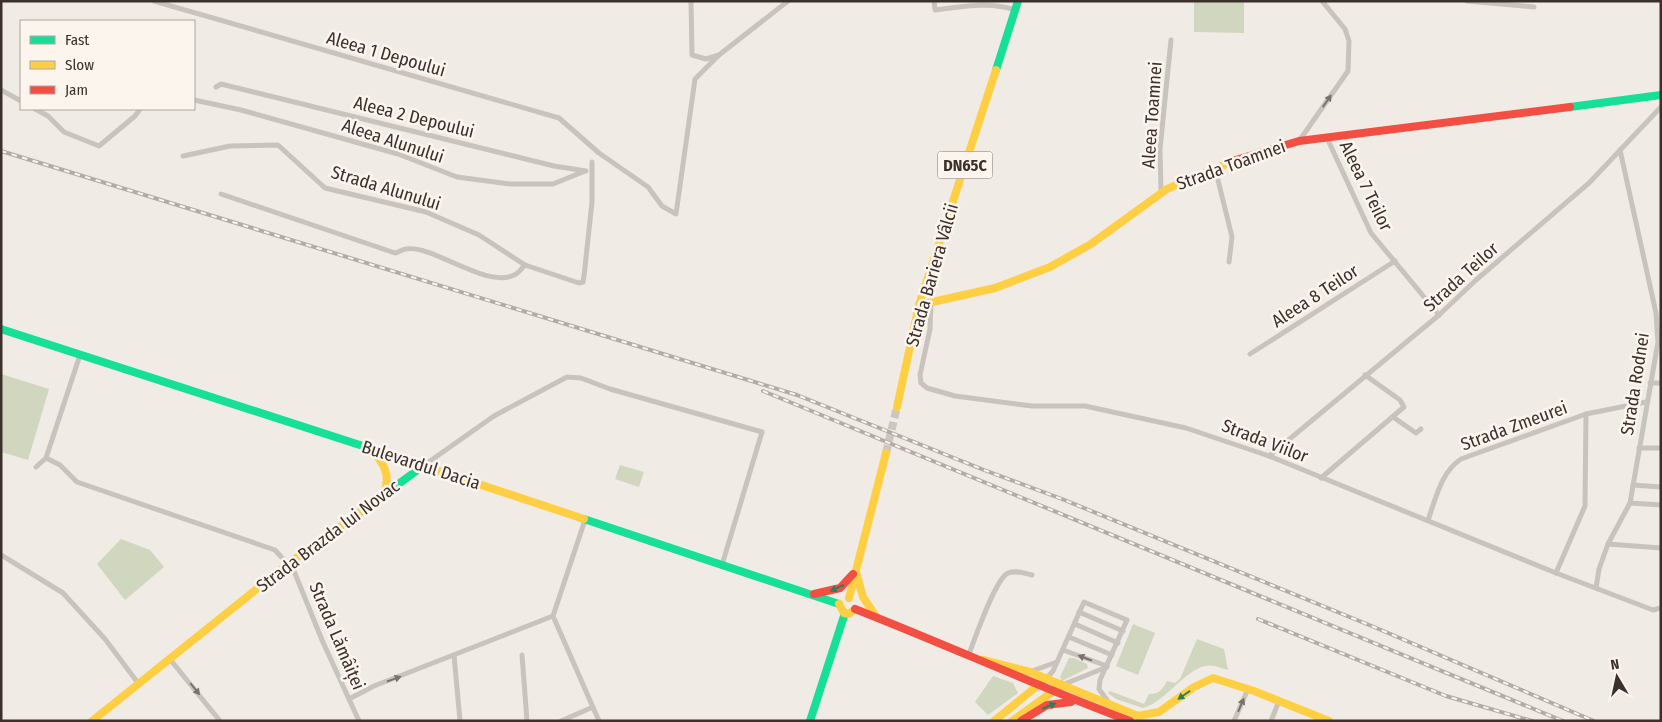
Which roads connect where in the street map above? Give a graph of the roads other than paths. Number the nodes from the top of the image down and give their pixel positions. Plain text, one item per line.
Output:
1 (154, 1) edge
2 (691, 1) edge
3 (788, 1) edge
4 (934, 1) edge
5 (1018, 1) edge
6 (1322, 1) edge
7 (1467, 1) edge
8 (1534, 7) dead end
9 (1015, 10) junction
10 (1172, 40) dead end
11 (718, 54) junction
12 (216, 87) dead end
13 (1, 90) edge
14 (1661, 95) edge
15 (20, 100) edge
16 (195, 100) edge
17 (1661, 107) edge
18 (37, 110) edge
19 (139, 110) edge
20 (1327, 138) junction
21 (1299, 141) junction
22 (1620, 150) junction
23 (599, 153) junction
24 (183, 156) dead end
25 (592, 162) junction
26 (1215, 168) junction
27 (585, 171) junction
28 (1161, 192) junction
29 (221, 194) dead end
30 (1395, 261) junction
31 (1229, 262) dead end
32 (525, 265) junction
33 (931, 303) junction
34 (919, 306) junction
35 (1439, 315) junction
36 (1, 330) edge
37 (1250, 354) dead end
38 (80, 355) junction
39 (1365, 376) junction
40 (1650, 383) junction
41 (1661, 383) edge
42 (1646, 402) junction
43 (897, 407) tunnel mouth
44 (1586, 414) junction
45 (1393, 416) junction
46 (1421, 429) dead end
47 (1639, 448) junction
48 (1661, 448) edge
49 (371, 449) junction
50 (886, 453) tunnel mouth
51 (1269, 456) junction
52 (46, 458) junction
53 (423, 466) junction
54 (36, 467) dead end
55 (1321, 478) junction
56 (1633, 485) junction
57 (1661, 487) edge
58 (384, 494) junction
59 (1630, 503) junction
60 (1661, 505) edge
61 (584, 520) junction
62 (1428, 520) junction
63 (1608, 544) junction
64 (1661, 548) edge
65 (1, 556) edge
66 (288, 564) junction
67 (722, 565) junction
68 (856, 571) junction
69 (1556, 573) junction
70 (1032, 574) dead end
71 (1596, 588) junction
72 (811, 595) junction
73 (849, 598) junction
74 (839, 604) junction
75 (1661, 608) edge
76 (855, 609) junction
77 (1080, 612) junction
78 (845, 613) junction
79 (553, 616) junction
80 (877, 618) junction
81 (1075, 624) junction
82 (1123, 630) junction
83 (1069, 637) junction
84 (1118, 642) junction
85 (1063, 650) junction
86 (522, 654) dead end
87 (969, 654) junction
88 (454, 655) junction
89 (1112, 655) junction
90 (169, 658) junction
91 (983, 660) junction
92 (1057, 662) junction
93 (1107, 667) junction
94 (1030, 672) junction
95 (1047, 678) junction
96 (138, 683) junction
97 (1062, 684) junction
98 (1037, 686) junction
99 (1248, 689) junction
100 (1051, 692) junction
101 (349, 698) junction
102 (1279, 701) junction
103 (1081, 703) junction
104 (1110, 704) junction
105 (593, 706) junction
106 (1156, 718) edge
107 (92, 721) edge
108 (220, 721) edge
109 (359, 721) edge
110 (460, 721) edge
111 (527, 721) edge
112 (561, 721) edge
113 (599, 721) edge
114 (810, 721) edge
115 (994, 721) edge
116 (1012, 721) edge
117 (1021, 721) edge
118 (1130, 721) edge
119 (1234, 721) edge
120 (1271, 721) edge
121 (1329, 721) edge

1 - 23 street, Aleea 1 Depoului
2 - 11 street
3 - 11 street
4 - 9 street
5 - 9 main road, Strada Bariera Vâlcii / DN65C
21 -> 6 street
7 - 8 street
9 - 34 main road, Strada Bariera Vâlcii / DN65C
10 - 28 street, Aleea Toamnei
11 - 23 street, Aleea 1 Depoului
12 - 27 street, Aleea 2 Depoului
13 - 15 street
14 - 20 main road, Strada Toamnei
16 - 27 street, Aleea Alunului
17 - 22 street, Strada Teilor
18 - 19 street
20 - 21 main road, Strada Toamnei
20 - 30 street, Aleea 7 Teilor
21 - 26 main road, Strada Toamnei
22 - 35 street, Strada Teilor
22 - 40 street, Strada Rodnei
23 - 25 street
24 - 32 street, Strada Alunului
25 - 27 street
25 - 32 street, Strada Alunului
26 - 28 main road, Strada Toamnei
26 - 31 street
28 - 33 main road, Strada Toamnei
29 - 32 street
30 - 35 street, Aleea 7 Teilor
30 - 37 street, Aleea 8 Teilor
33 - 34 main road, Strada Toamnei
33 - 51 street, Strada Viilor
34 - 43 main road, Strada Bariera Vâlcii / DN65C
35 - 39 street, Strada Teilor
36 - 38 main road, Bulevardul Dacia
38 - 49 main road, Bulevardul Dacia
38 - 52 street
39 - 45 street
39 - 51 street, Strada Teilor
40 - 41 street
40 - 42 street, Strada Rodnei
42 - 44 street, Strada Zmeurei
42 - 47 street, Strada Rodnei
44 - 62 street, Strada Zmeurei
44 - 69 street
45 - 46 street
45 - 55 street
47 - 48 street
47 - 56 street, Strada Rodnei
49 - 53 main road, Bulevardul Dacia
49 - 58 main road
50 - 68 main road
51 - 55 street, Strada Viilor
52 - 54 street
52 - 66 street
53 - 58 main road, Strada Brazda lui Novac
53 - 61 main road, Bulevardul Dacia
53 - 67 street, Strada Brazda lui Novac
55 - 62 street, Strada Viilor
56 - 57 street
56 - 59 street, Strada Rodnei
58 - 66 main road, Strada Brazda lui Novac
59 - 60 street
59 - 63 street, Strada Rodnei
61 - 67 main road, Bulevardul Dacia
61 - 79 street
62 - 69 street, Strada Viilor
63 - 64 street
63 - 71 street, Strada Rodnei
65 - 96 street
66 - 90 main road, Strada Brazda lui Novac
66 - 101 street, Strada Lămâiței
67 - 72 main road, Bulevardul Dacia
68 -> 72 main road
68 - 73 main road
68 - 80 main road
69 - 71 street, Strada Viilor
70 - 87 street
71 - 75 street, Strada Viilor
72 - 74 main road, Bulevardul Dacia
73 - 74 main road
73 - 76 main road
74 - 78 main road
76 - 78 main road
76 - 80 main road
77 - 81 street
77 - 82 street
77 - 82 street
78 - 114 main road
79 - 88 street
79 - 105 street
80 - 87 main road
81 - 83 street
81 - 84 street
82 - 84 street
83 - 85 street
83 - 89 street
84 - 89 street
85 - 92 street
93 -> 85 street
86 - 111 street
87 - 91 main road
101 -> 88 street
88 - 110 street
89 - 93 street
90 - 96 main road, Strada Brazda lui Novac
90 -> 108 street
91 - 94 main road
91 - 98 main road
92 - 94 street
92 - 95 street
93 - 97 street
93 - 104 street
94 - 95 main road
95 - 97 main road
95 - 98 main road
96 - 107 main road, Strada Brazda lui Novac
97 - 100 main road
97 - 104 main road
98 - 100 main road
98 - 115 main road
99 - 102 main road
99 -> 106 main road
119 -> 99 street
100 - 103 main road
100 - 116 main road
101 - 109 street, Strada Lămâiței
102 - 120 street
102 - 121 main road
117 -> 103 main road
103 - 118 main road
104 - 106 main road
105 - 112 street
105 - 113 street

